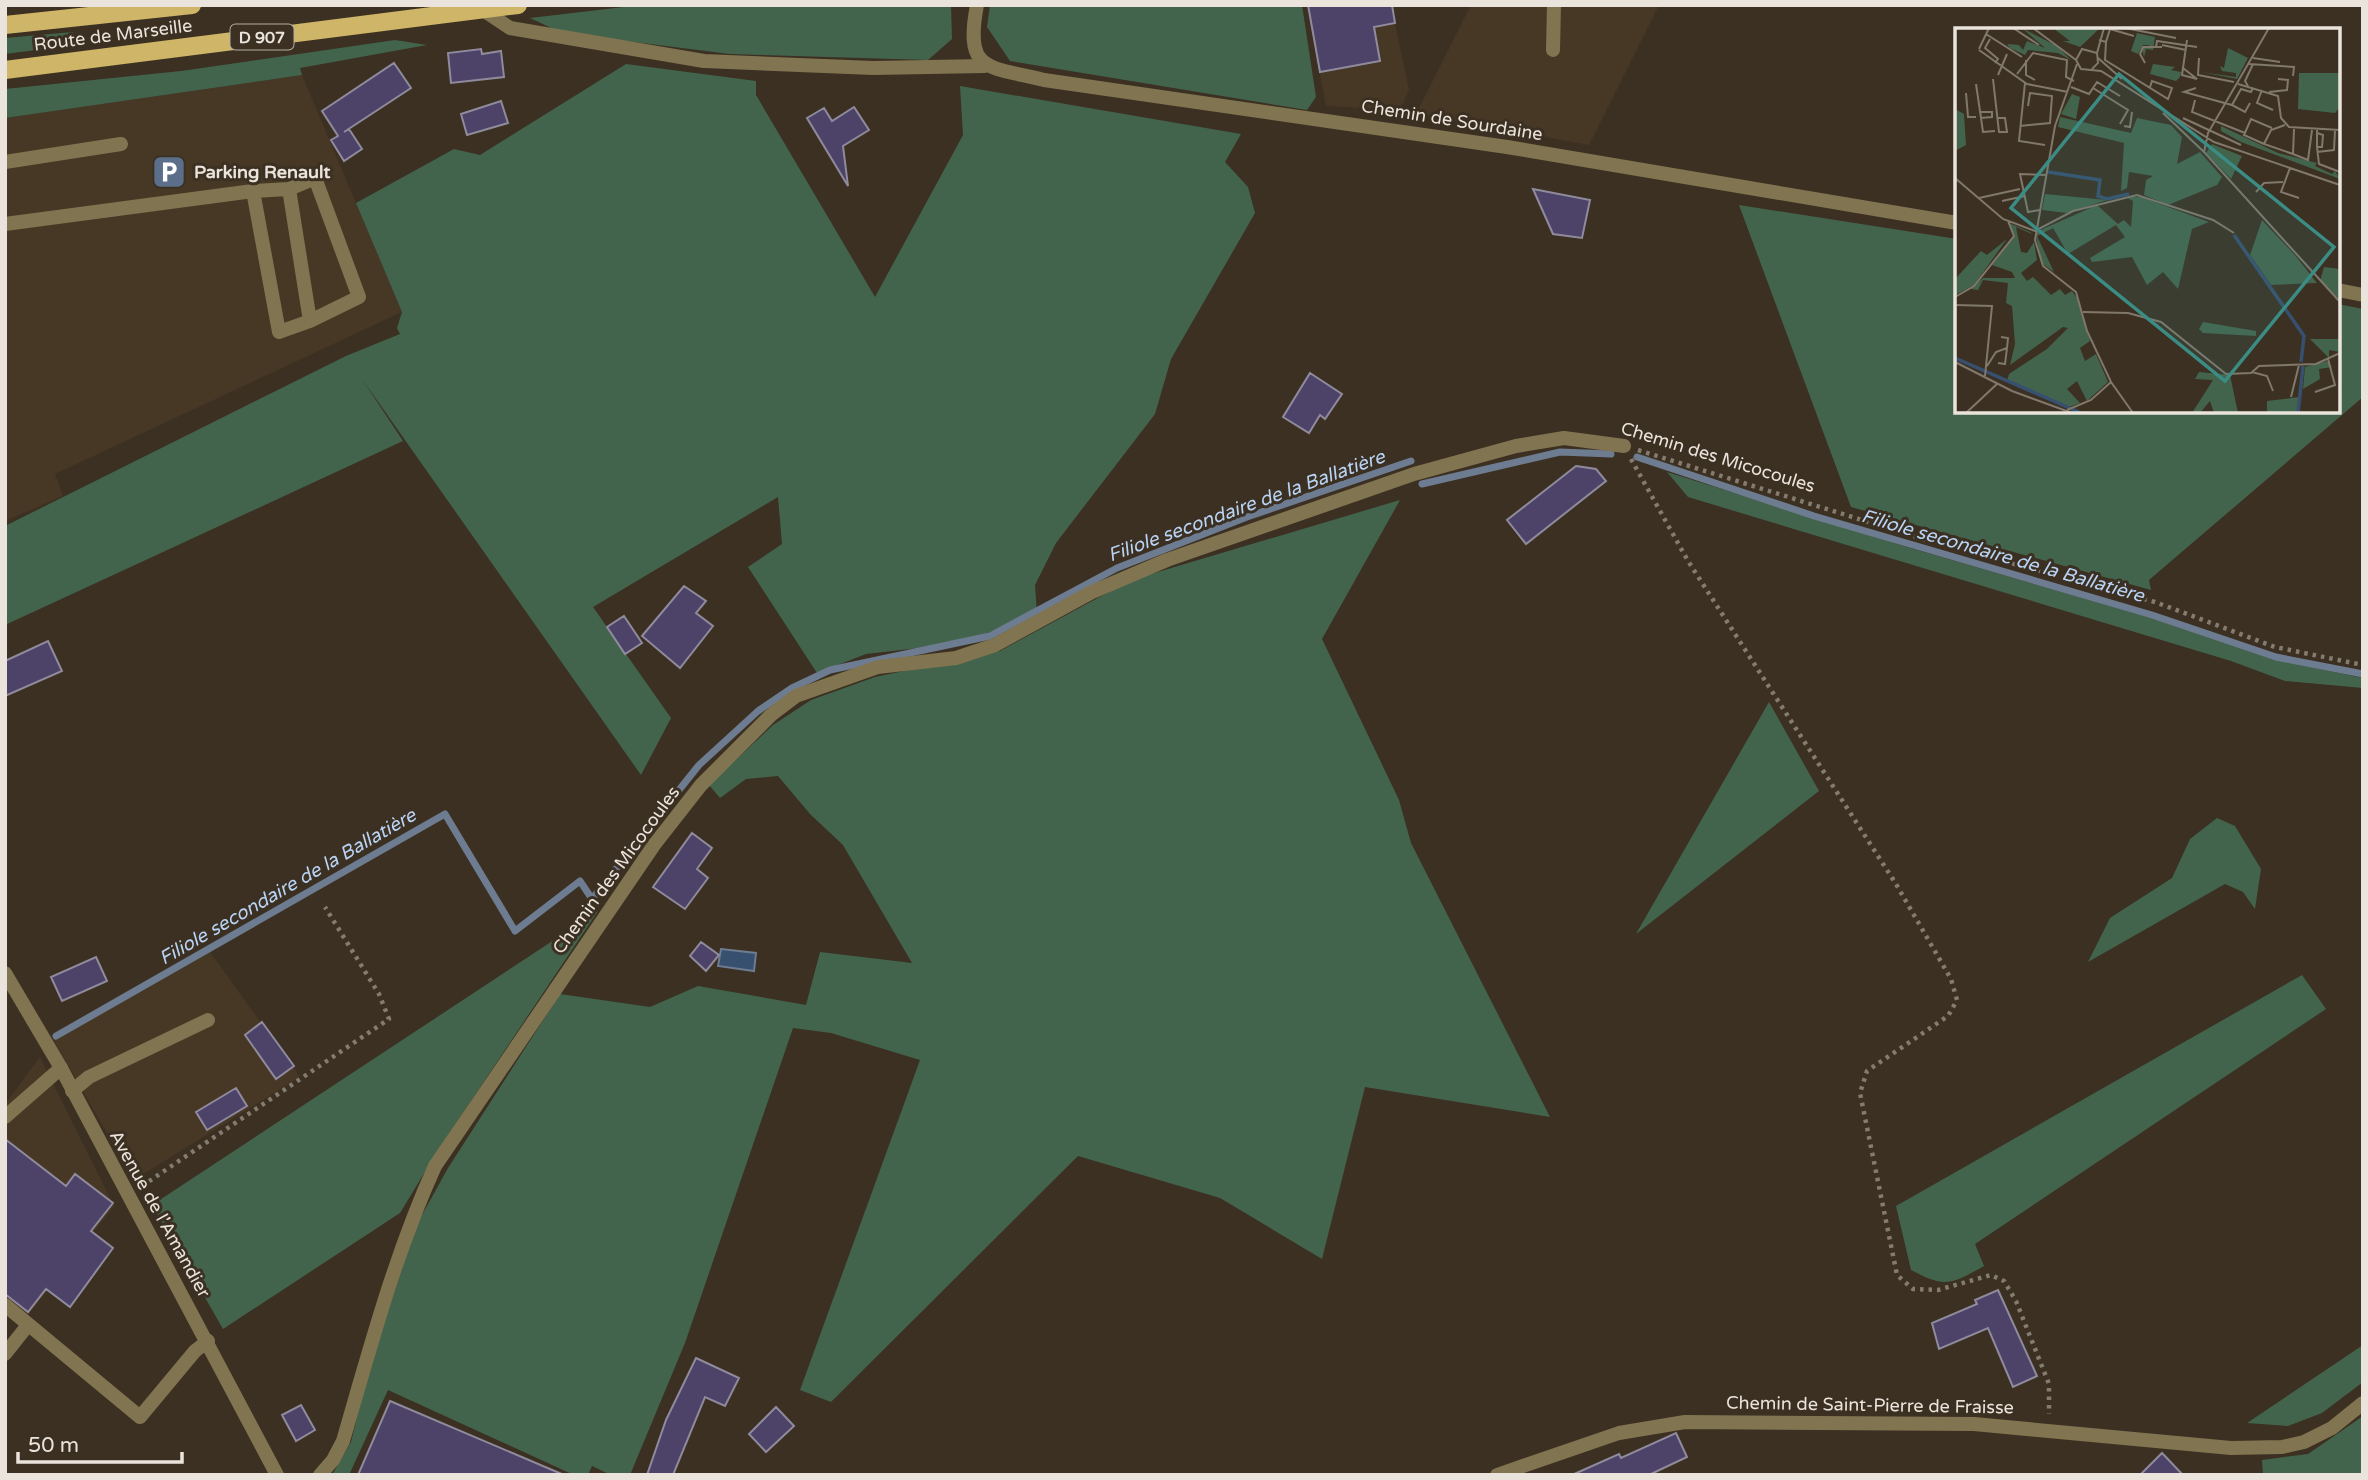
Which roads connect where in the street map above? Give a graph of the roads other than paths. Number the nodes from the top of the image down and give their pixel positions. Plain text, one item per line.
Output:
1 (192, 5) edge
2 (518, 5) edge
3 (967, 5) edge
4 (976, 5) edge
5 (1554, 5) edge
6 (169, 7) edge
7 (483, 10) junction
8 (5, 25) edge
9 (973, 26) junction
10 (1553, 50) dead end
11 (985, 66) junction
12 (5, 70) edge
13 (121, 144) dead end
14 (5, 162) edge
15 (289, 189) junction
16 (253, 191) junction
17 (1955, 223) edge
18 (5, 224) edge
19 (2340, 290) edge
20 (2363, 295) edge
21 (310, 321) junction
22 (1624, 446) road end
23 (5, 973) edge
24 (208, 1020) dead end
25 (61, 1068) junction
26 (72, 1091) junction
27 (5, 1117) edge
28 (5, 1305) edge
29 (28, 1325) junction
30 (208, 1341) junction
31 (5, 1354) edge
32 (2363, 1403) edge
33 (277, 1475) edge
34 (320, 1475) edge
35 (1497, 1475) edge

1 - 6 main road, Route de Marseille
2 - 7 main road, Route de Marseille / D 907
3 - 9 street
4 - 9 street
5 - 10 street
6 - 8 main road, Route de Marseille
7 - 11 street, Chemin de Sourdaine
7 - 12 main road, Route de Marseille / D 907
9 - 11 street
11 - 17 street, Chemin de Sourdaine
13 - 14 street
15 - 16 street
15 - 21 street
15 - 21 street
16 - 18 street
16 - 21 street
19 - 20 street
22 - 34 street, Chemin des Micocoules
23 - 25 street, Avenue de l'Amandier
24 - 26 street
25 - 26 street, Avenue de l'Amandier
25 - 27 street
26 - 30 street, Avenue de l'Amandier
28 - 29 street
29 - 30 street
29 - 31 street
30 - 33 street, Avenue de l'Amandier
32 - 35 street, Chemin de Saint-Pierre de Fraisse

